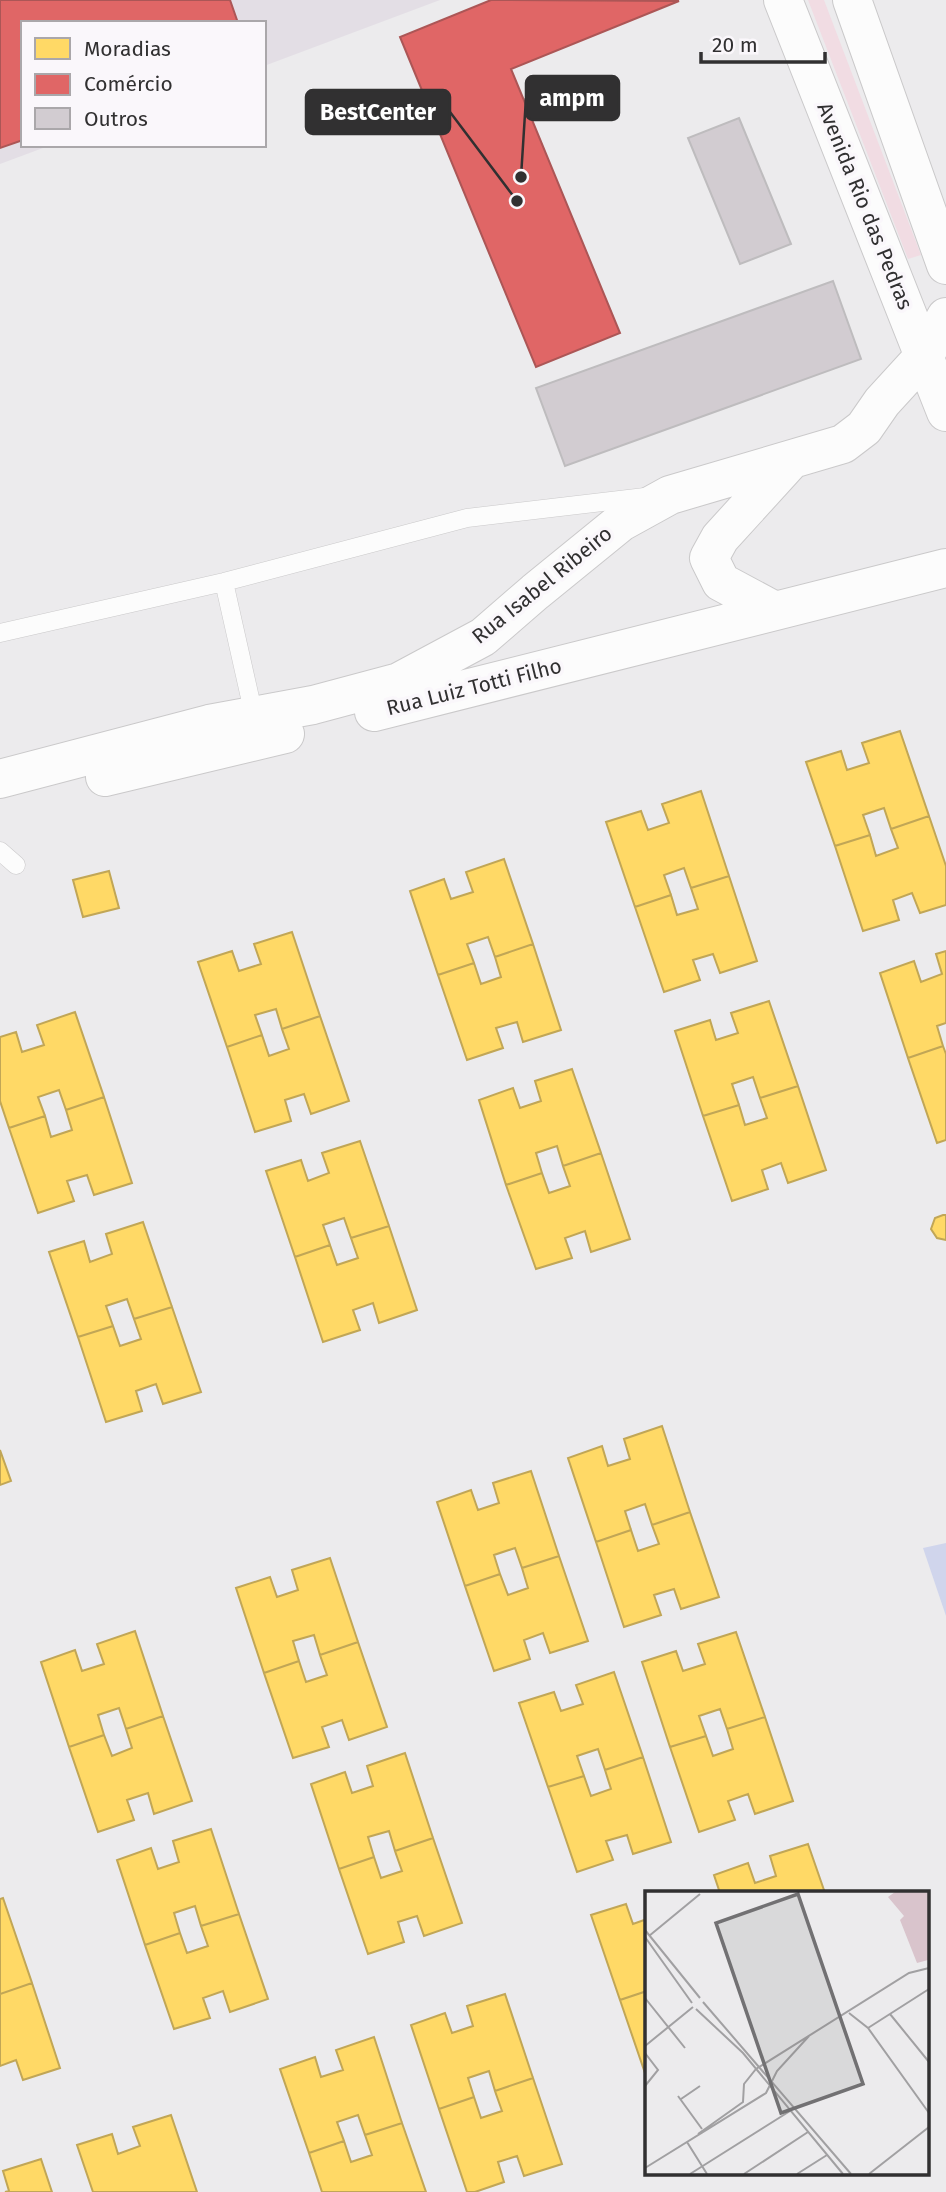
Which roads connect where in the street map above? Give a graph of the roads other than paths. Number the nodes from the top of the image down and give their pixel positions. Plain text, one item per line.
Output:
1 (783, 0) edge
2 (852, 0) edge
3 (946, 265) edge
4 (946, 317) edge
5 (925, 355) junction
6 (946, 412) edge
7 (793, 459) junction
8 (670, 495) junction
9 (946, 568) edge
10 (223, 582) junction
11 (775, 611) junction
12 (0, 633) edge
13 (256, 728) junction
14 (0, 779) edge
15 (0, 799) edge
16 (0, 851) edge
17 (16, 865) dead end

1 - 5 street, Avenida Rio das Pedras
2 - 3 street
4 - 5 street, Rua Isabel Ribeiro
5 - 6 street, Avenida Rio das Pedras
5 - 7 street, Rua Isabel Ribeiro
7 - 8 street, Rua Isabel Ribeiro
7 - 11 street
8 - 10 lane
8 - 13 street, Rua Isabel Ribeiro
9 - 11 street, Rua Luiz Totti Filho
10 - 12 lane
10 - 13 lane
11 - 13 street, Rua Luiz Totti Filho
13 - 14 street, Rua Isabel Ribeiro
13 - 15 street, Rua Luiz Totti Filho
16 - 17 lane

